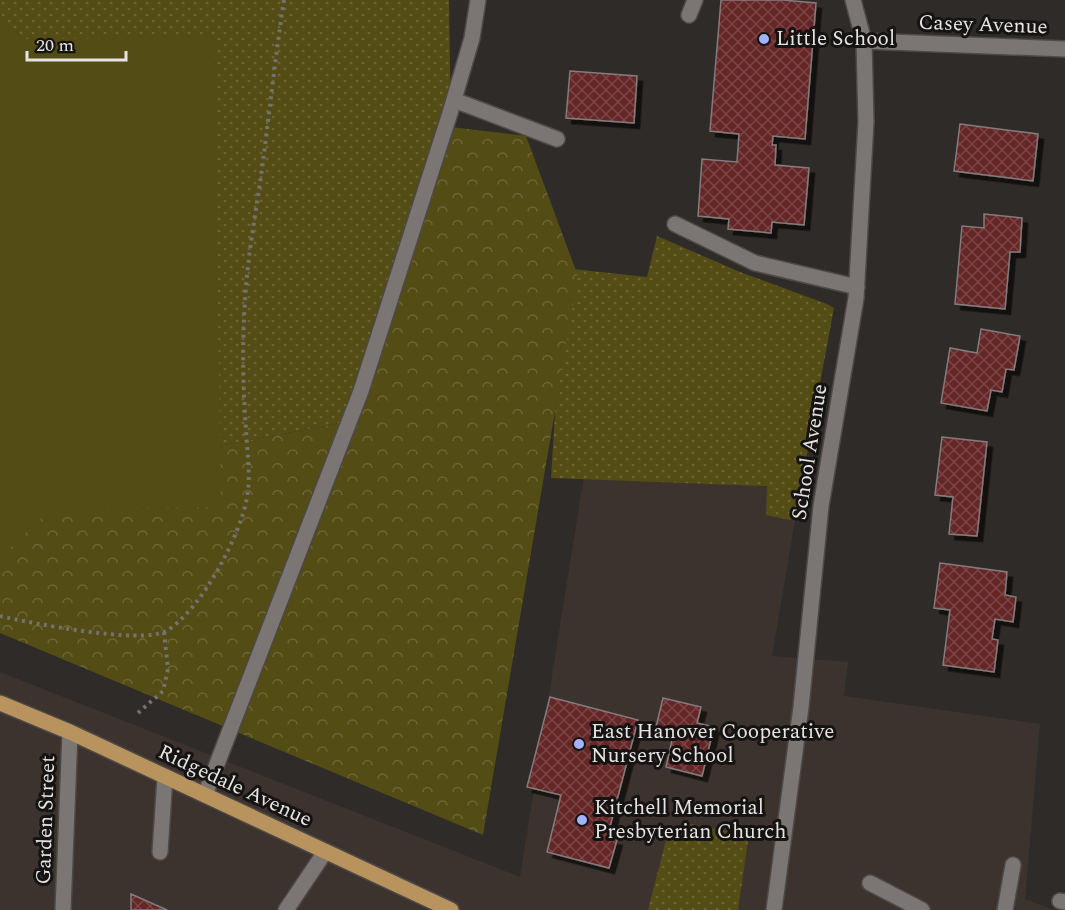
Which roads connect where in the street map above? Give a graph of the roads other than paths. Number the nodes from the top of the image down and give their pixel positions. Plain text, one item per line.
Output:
1 (478, 0) edge
2 (695, 0) edge
3 (854, 0) edge
4 (689, 15) dead end
5 (864, 41) junction
6 (1065, 50) edge
7 (454, 100) junction
8 (557, 139) dead end
9 (675, 224) dead end
10 (857, 287) junction
11 (0, 703) edge
12 (70, 732) junction
13 (165, 777) junction
14 (205, 795) junction
15 (160, 852) dead end
16 (325, 852) junction
17 (1012, 865) dead end
18 (870, 883) dead end
19 (63, 910) edge
20 (286, 910) edge
21 (451, 910) edge
22 (774, 910) edge
23 (922, 910) edge
24 (1005, 910) edge

1 - 7 street
2 - 4 street
3 - 5 street, School Avenue
5 - 6 street, Casey Avenue
5 - 10 street, School Avenue
7 - 8 street
7 - 14 street
9 - 10 street
10 - 22 street, School Avenue
11 - 12 main road, Ridgedale Avenue
12 - 13 main road, Ridgedale Avenue
12 - 19 street, Garden Street
13 - 14 main road, Ridgedale Avenue
13 - 15 street
14 - 16 main road, Ridgedale Avenue
16 - 20 street
16 - 21 main road, Ridgedale Avenue
17 - 24 street
18 - 23 street

